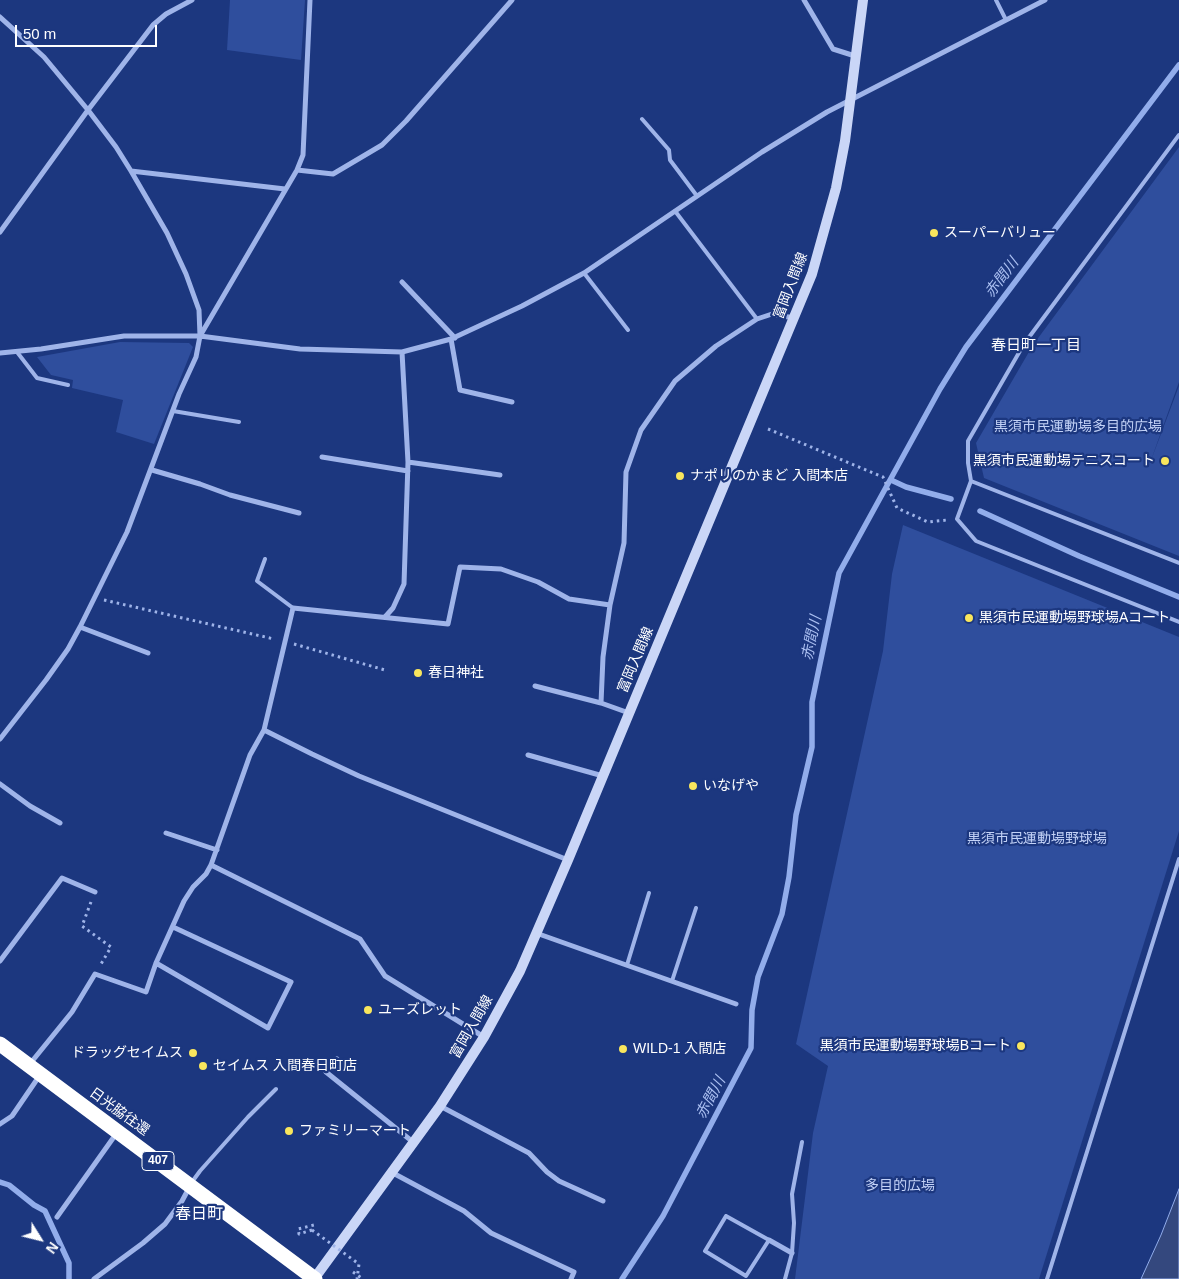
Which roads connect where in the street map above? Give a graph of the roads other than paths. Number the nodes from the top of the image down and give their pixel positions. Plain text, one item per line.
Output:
1 (192, 0) edge
2 (310, 0) edge
3 (512, 0) edge
4 (804, 0) edge
5 (863, 0) edge
6 (996, 0) edge
7 (1044, 0) edge
8 (1037, 2) edge
9 (0, 17) edge
10 (1006, 20) junction
11 (855, 56) junction
12 (850, 100) junction
13 (88, 110) junction
14 (642, 119) dead end
15 (1179, 135) edge
16 (297, 170) junction
17 (131, 171) junction
18 (285, 189) junction
19 (697, 196) junction
20 (675, 212) junction
21 (0, 232) edge
22 (584, 273) junction
23 (402, 282) dead end
24 (794, 318) junction
25 (757, 319) junction
26 (628, 330) dead end
27 (200, 336) junction
28 (453, 339) junction
29 (17, 352) junction
30 (402, 352) junction
31 (0, 353) edge
32 (68, 385) dead end
33 (512, 402) dead end
34 (173, 411) junction
35 (239, 422) dead end
36 (322, 457) dead end
37 (408, 462) junction
38 (152, 470) junction
39 (408, 471) junction
40 (500, 475) dead end
41 (971, 481) junction
42 (300, 513) dead end
43 (265, 559) dead end
44 (1179, 563) edge
45 (610, 605) junction
46 (293, 608) junction
47 (385, 617) junction
48 (1179, 622) edge
49 (80, 627) junction
50 (148, 653) dead end
51 (535, 686) dead end
52 (601, 702) junction
53 (629, 713) junction
54 (264, 730) junction
55 (0, 740) edge
56 (528, 755) dead end
57 (603, 776) junction
58 (0, 784) edge
59 (60, 823) dead end
60 (166, 833) dead end
61 (217, 850) junction
62 (1179, 859) edge
63 (568, 860) junction
64 (211, 865) junction
65 (95, 892) road end
66 (649, 893) dead end
67 (696, 908) dead end
68 (173, 926) junction
69 (536, 933) junction
70 (0, 962) edge
71 (156, 963) junction
72 (627, 965) junction
73 (672, 981) junction
74 (736, 1004) dead end
75 (484, 1037) junction
76 (0, 1044) edge
77 (337, 1059) dead end
78 (34, 1070) junction
79 (276, 1089) dead end
80 (440, 1106) junction
81 (0, 1124) edge
82 (118, 1131) junction
83 (413, 1142) junction
84 (802, 1142) dead end
85 (390, 1172) junction
86 (190, 1185) junction
87 (603, 1201) dead end
88 (57, 1217) dead end
89 (769, 1240) junction
90 (792, 1253) junction
91 (744, 1278) edge
92 (94, 1279) edge
93 (314, 1279) edge
94 (571, 1279) edge
95 (785, 1279) edge
96 (1046, 1279) edge

1 - 13 street
2 - 16 street
3 - 16 street
4 - 11 street
5 - 11 main road, 富岡入間線
6 - 10 lane
7 - 8 street
8 - 10 street
9 - 13 street
10 - 12 street
11 - 12 main road, 富岡入間線
12 - 19 street
12 - 24 main road, 富岡入間線
13 - 17 street
13 - 21 street
14 - 19 lane
15 - 41 lane
16 - 18 street
17 - 18 street
17 - 27 street
18 - 27 street
19 - 20 street
20 - 22 street
20 - 25 lane
22 - 26 lane
22 - 28 street
23 - 28 street
24 - 25 street
24 - 53 main road, 富岡入間線
25 - 45 street
27 - 29 street
27 - 30 street
27 - 34 street
28 - 30 street
28 - 33 street
29 - 31 street
29 - 32 lane
30 - 37 street
34 - 35 lane
34 - 38 street
36 - 39 street
37 - 39 street
37 - 40 street
38 - 42 street
38 - 49 street
39 - 47 street
41 - 44 lane
41 - 48 lane
43 - 46 lane
45 - 47 street
45 - 52 street
46 - 47 street
46 - 54 street
49 - 50 street
49 - 55 street
51 - 52 street
52 - 53 street
53 - 57 main road, 富岡入間線
54 - 61 street
54 - 63 street
56 - 57 street
57 - 63 main road, 富岡入間線
58 - 59 street
60 - 61 street
61 - 64 street
62 - 96 lane
63 - 69 main road, 富岡入間線
64 - 68 street
64 - 75 street
65 - 70 street
66 - 72 lane
67 - 73 lane
68 - 71 street
68 - 71 street
69 - 72 street
69 - 75 main road, 富岡入間線
71 - 78 street
72 - 73 street
73 - 74 street
75 - 80 main road, 富岡入間線
76 - 78 highway, 日光脇往還 / 407
77 - 83 street
78 - 81 street
78 - 82 highway, 日光脇往還 / 407
79 - 86 lane
80 - 83 main road, 富岡入間線
80 - 87 street
82 - 86 highway, 日光脇往還 / 407
82 - 88 street
83 - 85 main road, 富岡入間線
84 - 90 lane
85 - 93 main road, 富岡入間線
85 - 94 street
86 - 92 street
86 - 93 highway, 日光脇往還 / 407
89 - 90 street
89 - 91 lane
89 - 91 lane
90 - 95 lane

